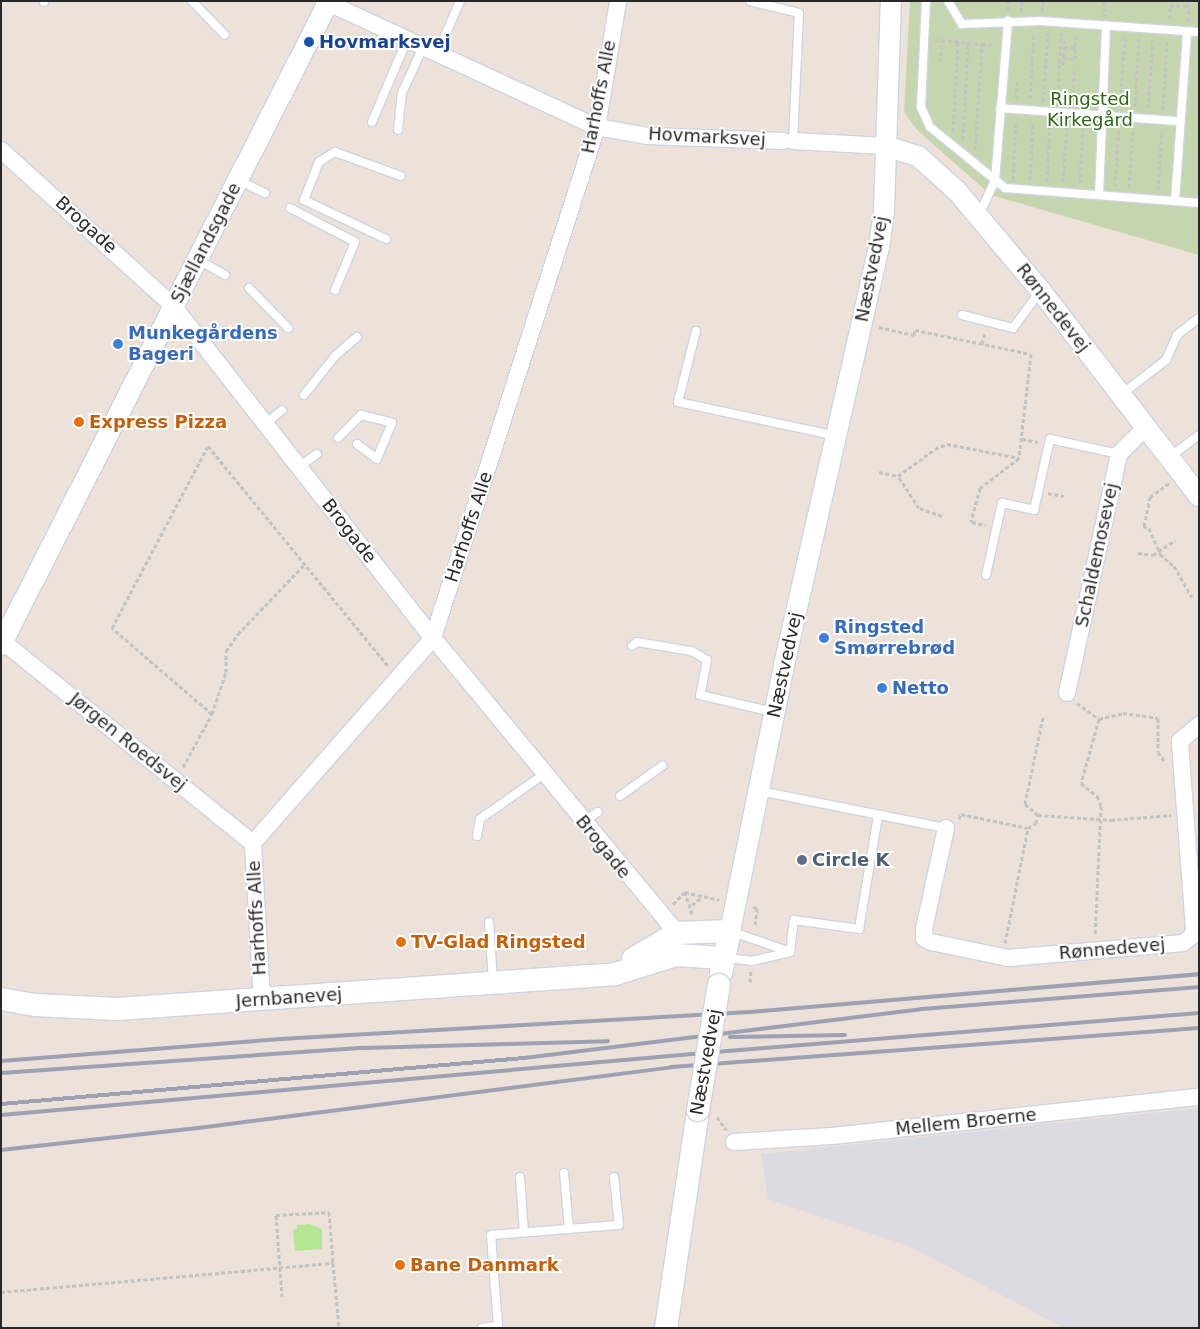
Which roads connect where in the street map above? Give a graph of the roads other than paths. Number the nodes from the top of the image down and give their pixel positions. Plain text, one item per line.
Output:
1 (192, 1) edge
2 (460, 1) edge
3 (618, 1) edge
4 (750, 1) edge
5 (891, 1) edge
6 (926, 1) edge
7 (948, 1) edge
8 (327, 2) edge
9 (1008, 21) junction
10 (1106, 26) junction
11 (1187, 32) junction
12 (1199, 32) edge
13 (225, 35) dead end
14 (407, 40) junction
15 (430, 50) junction
16 (1000, 108) junction
17 (1102, 115) junction
18 (1179, 121) junction
19 (372, 122) dead end
20 (597, 127) junction
21 (398, 130) dead end
22 (788, 141) junction
23 (886, 146) junction
24 (1, 150) edge
25 (401, 176) dead end
26 (238, 180) junction
27 (996, 180) junction
28 (265, 193) dead end
29 (1099, 195) junction
30 (304, 200) junction
31 (1175, 201) junction
32 (1199, 203) edge
33 (290, 208) dead end
34 (298, 212) junction
35 (979, 217) junction
36 (386, 239) dead end
37 (198, 260) junction
38 (225, 275) dead end
39 (249, 288) dead end
40 (335, 290) dead end
41 (1041, 291) junction
42 (174, 307) junction
43 (962, 315) dead end
44 (1199, 318) edge
45 (288, 328) dead end
46 (696, 331) dead end
47 (357, 337) dead end
48 (304, 395) dead end
49 (1121, 395) junction
50 (282, 410) dead end
51 (265, 424) junction
52 (1146, 427) junction
53 (1199, 435) edge
54 (836, 436) junction
55 (338, 438) dead end
56 (357, 444) dead end
57 (317, 454) dead end
58 (1119, 454) junction
59 (1175, 465) junction
60 (299, 467) junction
61 (1199, 496) edge
62 (986, 575) dead end
63 (434, 638) junction
64 (2, 642) edge
65 (632, 646) dead end
66 (1067, 693) road end
67 (775, 712) junction
68 (1199, 725) edge
69 (662, 766) dead end
70 (544, 774) junction
71 (760, 791) junction
72 (620, 796) dead end
73 (598, 812) dead end
74 (878, 816) junction
75 (583, 822) junction
76 (946, 828) joint
77 (477, 836) dead end
78 (253, 843) junction
79 (489, 922) dead end
80 (730, 931) junction
81 (677, 933) junction
82 (790, 952) junction
83 (724, 958) junction
84 (577, 976) junction
85 (494, 983) junction
86 (1, 999) edge
87 (262, 1000) junction
88 (1199, 1097) edge
89 (734, 1142) dead end
90 (564, 1173) dead end
91 (614, 1176) dead end
92 (520, 1177) dead end
93 (569, 1229) junction
94 (524, 1232) junction
95 (482, 1328) edge
96 (666, 1328) edge

1 - 13 lane
2 - 15 lane
3 - 20 street, Harhoffs Alle
4 - 22 lane
5 - 23 street, Næstvedvej
6 - 27 lane
7 - 9 lane
8 - 14 street, Hovmarksvej
8 - 26 street, Sjællandsgade
9 - 10 lane
9 - 16 lane
10 - 11 lane
10 - 17 lane
11 - 12 lane
11 - 18 lane
14 - 15 street, Hovmarksvej
14 - 19 lane
15 - 20 street, Hovmarksvej
15 - 21 lane
16 - 17 lane
16 - 27 lane
17 - 18 lane
17 - 29 lane
18 - 31 lane
20 - 22 street, Hovmarksvej
20 - 63 street, Harhoffs Alle
22 - 23 street, Hovmarksvej
23 - 35 street, Rønnedevej
23 - 54 street, Næstvedvej
24 - 42 street, Brogade
25 - 30 lane
26 - 28 lane
26 - 37 street, Sjællandsgade
27 - 29 lane
27 - 35 lane
29 - 31 lane
30 - 34 lane
30 - 36 lane
31 - 32 lane
33 - 34 lane
34 - 40 lane
35 - 41 street, Rønnedevej
37 - 38 lane
37 - 42 street, Sjællandsgade
39 - 45 lane
41 - 43 lane
41 - 49 street, Rønnedevej
42 - 51 street, Brogade
42 - 64 street, Sjællandsgade
44 - 49 lane
46 - 54 lane
47 - 48 lane
49 - 52 street, Rønnedevej
50 - 51 lane
51 - 60 street, Brogade
52 - 58 street
52 - 59 street, Rønnedevej
53 - 59 lane
54 - 67 street, Næstvedvej
55 - 56 lane
57 - 60 lane
58 - 62 lane
58 - 66 street, Schaldemosevej
59 - 61 street, Rønnedevej
60 - 63 street, Brogade
63 - 70 street, Brogade
63 - 78 street, Harhoffs Alle
64 - 78 street, Jørgen Roedsvej
65 - 67 lane
67 - 71 street, Næstvedvej
68 - 76 street, Rønnedevej
69 - 72 lane
70 - 75 street, Brogade
70 - 77 lane
71 - 74 lane
71 - 80 street, Næstvedvej
73 - 75 lane
74 - 76 lane
74 - 82 lane
75 - 81 street, Brogade
78 - 87 street, Harhoffs Alle
79 - 85 lane
80 - 81 main road, Jernbanevej
80 - 82 lane
80 - 83 main road, Næstvedvej
81 - 84 main road, Jernbanevej
82 - 83 lane
83 - 84 main road, Jernbanevej
83 - 96 main road, Næstvedvej, bridge
84 - 85 main road, Jernbanevej
85 - 87 main road, Jernbanevej
86 - 87 main road, Jernbanevej
88 - 89 street, Mellem Broerne
90 - 93 lane
91 - 93 lane
92 - 94 lane
93 - 94 lane
94 - 95 lane

